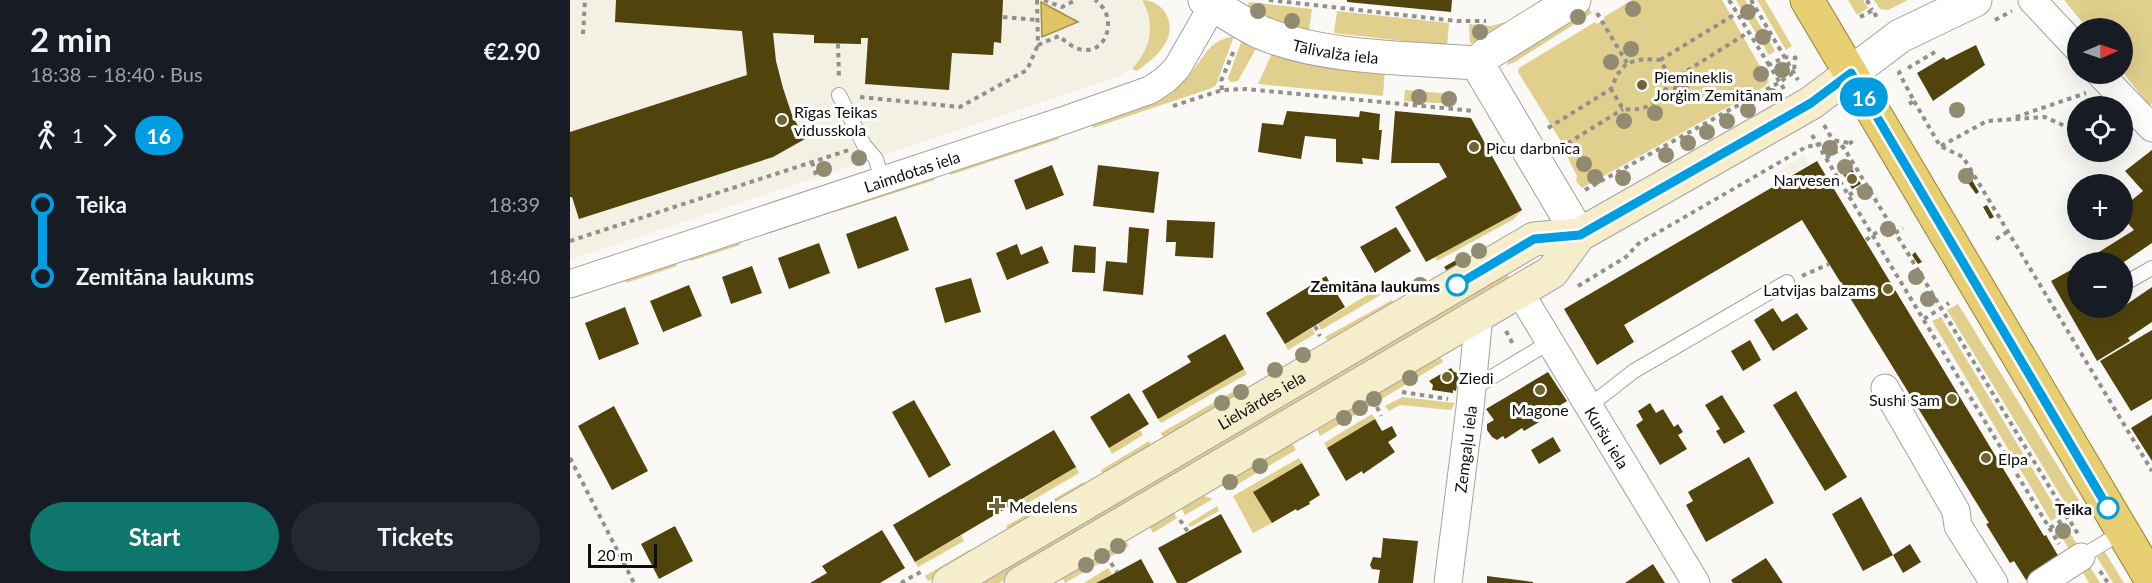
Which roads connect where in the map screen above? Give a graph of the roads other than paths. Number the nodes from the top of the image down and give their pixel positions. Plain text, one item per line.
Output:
1 (1807, 0) edge
2 (2032, 0) edge
3 (1209, 2) edge
4 (1584, 4) edge
5 (1984, 11) edge
6 (2067, 37) edge
7 (1477, 63) junction
8 (1851, 73) junction
9 (2110, 84) edge
10 (839, 95) road end
11 (2152, 128) edge
12 (882, 180) junction
13 (1580, 235) junction
14 (2152, 268) edge
15 (2133, 279) edge
16 (1787, 282) road end
17 (570, 284) edge
18 (1519, 291) junction
19 (1479, 315) junction
20 (1550, 342) junction
21 (1885, 388) dead end
22 (1471, 396) junction
23 (1589, 406) junction
24 (2122, 532) junction
25 (2080, 558) joint
26 (2152, 581) edge
27 (950, 583) edge
28 (1021, 583) edge
29 (1448, 583) edge
30 (1696, 583) edge
31 (1994, 583) edge
32 (2041, 583) edge

1 - 8 highway
2 - 6 street
3 - 7 street, Tālivalža iela
3 - 12 street, Laimdotas iela
4 - 7 street
5 - 8 street
7 - 13 street
8 - 13 main road, Lielvārdes iela
8 - 24 highway
9 - 11 street
10 - 12 lane
12 - 17 street, Laimdotas iela
13 - 18 main road, Lielvārdes iela
13 - 27 main road, Lielvārdes iela
14 - 15 lane
16 - 23 lane
18 - 19 main road, Lielvārdes iela
18 - 20 street, Kuršu iela
19 - 22 street, Zemgaļu iela
19 - 28 main road, Lielvārdes iela
20 - 22 lane
20 - 23 street, Kuršu iela
21 - 31 street
22 - 29 street, Zemgaļu iela
23 - 30 street, Kuršu iela
24 - 25 lane
24 - 26 highway
25 - 32 street

